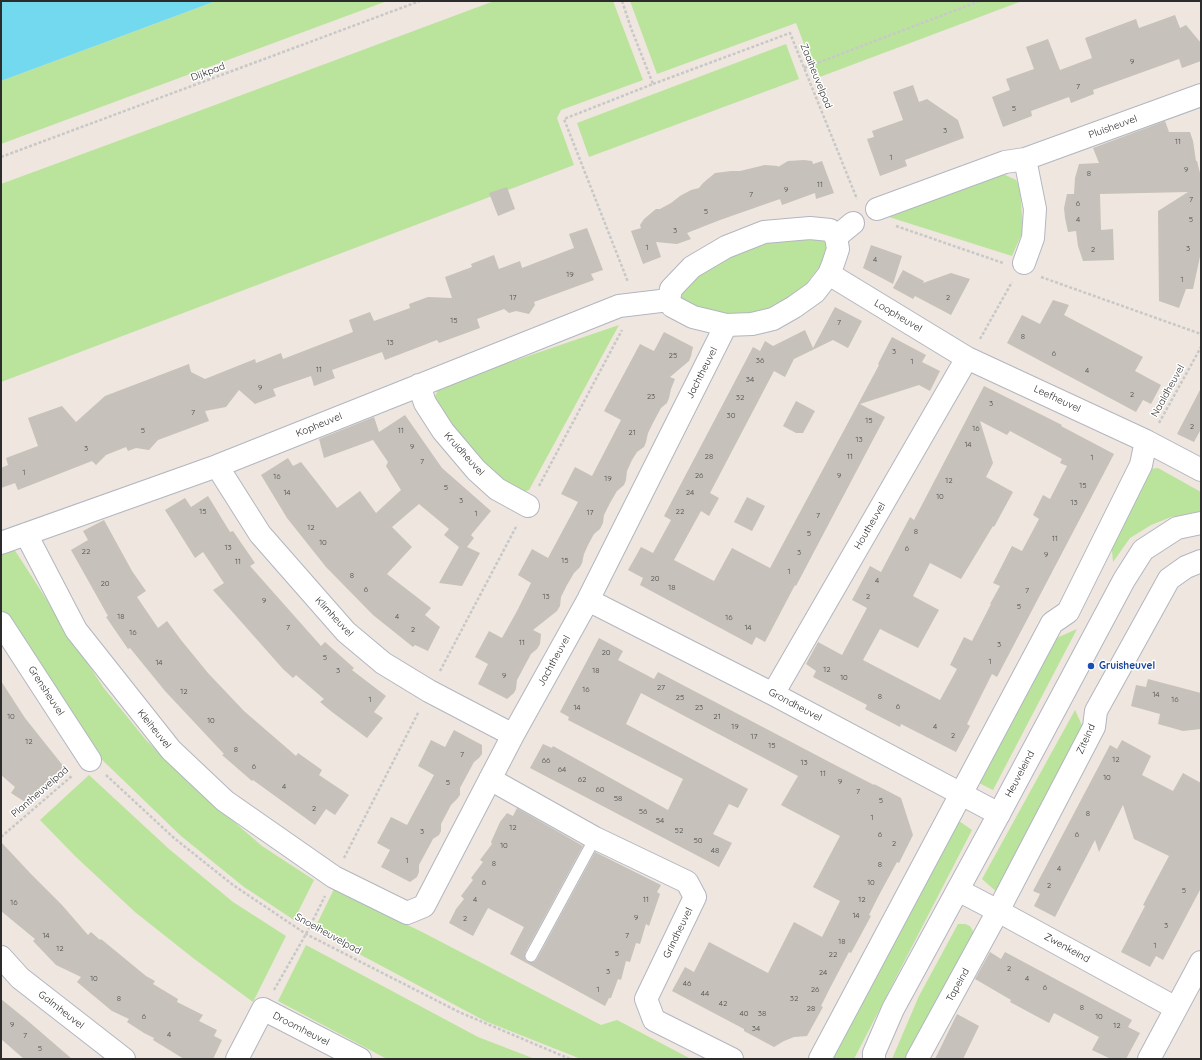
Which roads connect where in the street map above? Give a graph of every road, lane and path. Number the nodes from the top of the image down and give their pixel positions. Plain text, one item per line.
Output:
1 (420, 1) edge
2 (980, 1) edge
3 (804, 68) junction
4 (653, 84) dead end
5 (1201, 95) edge
6 (1, 157) edge
7 (1025, 159) junction
8 (867, 205) joint
9 (853, 223) dead end
10 (836, 237) junction
11 (1024, 263) joint
12 (829, 274) junction
13 (669, 300) junction
14 (726, 325) junction
15 (1201, 346) edge
16 (968, 358) junction
17 (419, 385) junction
18 (1146, 441) junction
19 (217, 466) junction
20 (1201, 470) edge
21 (528, 506) dead end
22 (1201, 524) edge
23 (26, 534) junction
24 (1, 543) edge
25 (1201, 562) edge
26 (588, 600) junction
27 (1, 623) edge
28 (773, 694) junction
29 (513, 735) junction
30 (90, 760) junction
31 (490, 780) junction
32 (962, 795) junction
33 (999, 814) junction
34 (1, 838) edge
35 (595, 838) junction
36 (334, 877) joint
37 (958, 890) junction
38 (998, 911) junction
39 (531, 956) dead end
40 (1, 958) edge
41 (1201, 962) edge
42 (1176, 1008) junction
43 (124, 1059) edge
44 (237, 1059) edge
45 (360, 1059) edge
46 (570, 1059) edge
47 (732, 1059) edge
48 (820, 1059) edge
49 (874, 1059) edge
50 (917, 1059) edge
51 (1149, 1059) edge

1 - 6 path, Dijkpad
2 - 3 path
3 - 4 path, Zaaiheuvelpad
3 - 8 path, Zaaiheuvelpad
5 - 7 street, Pluisheuvel
7 - 8 street, Pluisheuvel
7 - 11 street
9 - 10 street
10 - 12 street
10 - 13 street
11 - 16 path
12 - 14 street
12 - 16 street, Loopheuvel
13 - 14 street
13 - 17 street, Kopheuvel
14 - 26 street, Jachtheuvel
15 - 18 path, Naaldheuvel
16 - 18 street, Leefheuvel
16 - 28 street, Houtheuvel
17 - 19 street, Kopheuvel
17 - 21 street, Kruidheuvel
18 - 20 street, Leefheuvel
18 - 32 street
19 - 23 street, Kopheuvel
19 - 29 street, Klimheuvel
22 - 33 street, Heuveleind
23 - 24 street, Kopheuvel
23 - 36 street, Kleiheuvel
25 - 38 street, Ziteind
26 - 28 street, Grondheuvel
26 - 29 street, Jachtheuvel
27 - 30 street, Grensheuvel
28 - 32 street, Grondheuvel
29 - 31 street, Jachtheuvel
30 - 34 path, Plantheuvelpad
30 - 46 path, Snoeiheuvelpad
31 - 35 street, Grindheuvel
31 - 36 street, Jachtheuvel
32 - 33 street, Grondheuvel
32 - 48 street
33 - 37 street, Heuveleind
35 - 39 lane
35 - 47 street, Grindheuvel
37 - 38 street, Zwenkeind
37 - 49 street, Heuveleind
38 - 42 street, Zwenkeind
38 - 50 street, Tapeind
40 - 43 street, Galmheuvel
41 - 42 street
42 - 51 street
44 - 45 street, Droomheuvel

